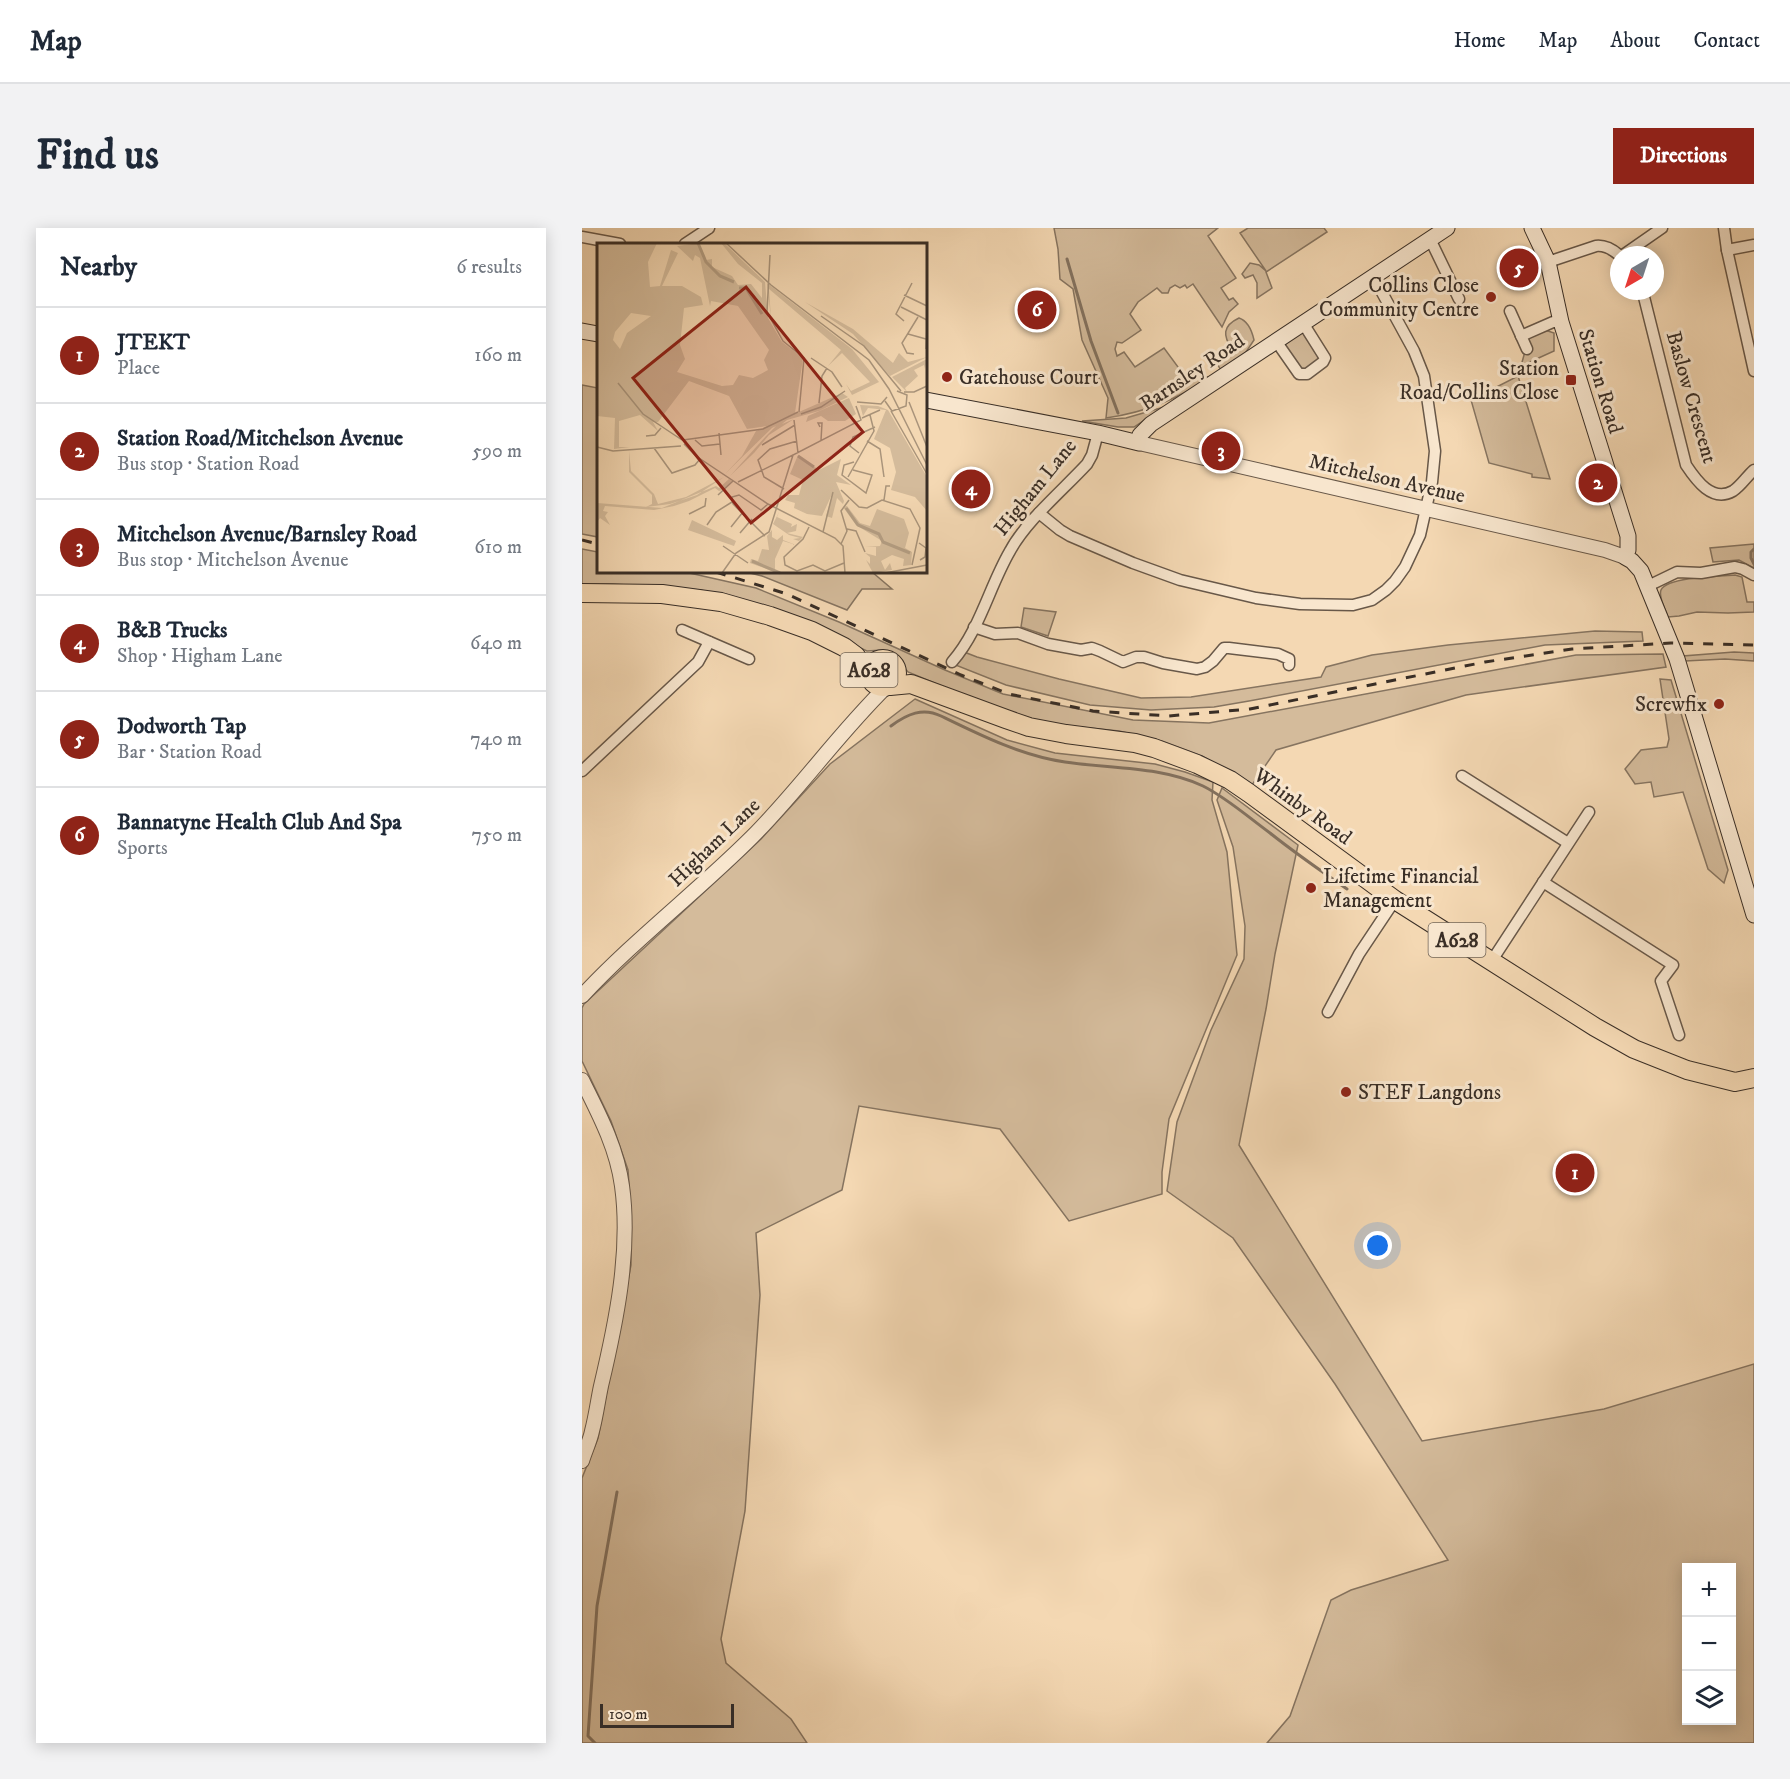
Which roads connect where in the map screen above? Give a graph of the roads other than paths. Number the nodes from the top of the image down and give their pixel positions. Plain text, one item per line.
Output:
1 (708, 228) edge
2 (1447, 228) edge
3 (1532, 228) edge
4 (1662, 228) edge
5 (1724, 228) edge
6 (582, 237) edge
7 (1430, 239) junction
8 (615, 243) edge
9 (686, 243) edge
10 (1754, 245) edge
11 (1635, 246) edge
12 (1610, 248) edge
13 (1726, 250) junction
14 (1548, 262) junction
15 (1373, 276) junction
16 (1459, 299) dead end
17 (1645, 300) edge
18 (1510, 311) dead end
19 (1561, 322) junction
20 (1303, 323) junction
21 (582, 331) edge
22 (597, 334) edge
23 (1521, 336) junction
24 (1750, 336) edge
25 (1276, 341) junction
26 (1527, 349) dead end
27 (1754, 371) edge
28 (927, 400) edge
29 (1098, 433) junction
30 (1139, 442) junction
31 (1754, 470) edge
32 (1426, 509) junction
33 (1040, 513) junction
34 (1625, 557) junction
35 (1754, 575) edge
36 (1648, 586) junction
37 (582, 593) edge
38 (974, 627) junction
39 (682, 630) dead end
40 (709, 642) junction
41 (856, 656) junction
42 (749, 659) dead end
43 (887, 662) junction
44 (952, 662) dead end
45 (1289, 665) dead end
46 (879, 683) junction
47 (911, 684) junction
48 (582, 771) edge
49 (1462, 776) dead end
50 (1588, 812) dead end
51 (1568, 843) junction
52 (1543, 882) junction
53 (1750, 890) edge
54 (1395, 900) junction
55 (1754, 915) edge
56 (1491, 962) junction
57 (582, 996) edge
58 (1328, 1012) dead end
59 (1679, 1035) dead end
60 (1754, 1078) edge
61 (582, 1080) edge
62 (1735, 1082) junction
63 (1754, 1096) edge
64 (582, 1461) edge

1 - 9 street
2 - 7 main road, Barnsley Road
3 - 14 main road, Station Road
4 - 11 street
5 - 13 street
6 - 8 street
7 - 15 main road, Barnsley Road
7 - 16 street
10 - 13 street
12 - 14 street
13 - 24 street
14 - 19 main road, Station Road
15 - 20 main road, Barnsley Road
15 - 32 street
17 - 31 street, Baslow Crescent
18 - 23 street
19 - 23 street
19 - 34 main road, Station Road
20 - 25 main road, Barnsley Road
20 - 25 street, Barnsley Road
21 - 22 main road
23 - 26 street
24 - 27 street
25 - 30 main road, Barnsley Road
28 - 29 main road, Barnsley Road
29 - 30 main road, Barnsley Road
29 - 33 street, Higham Lane
30 - 32 street, Mitchelson Avenue
32 - 33 street
32 - 34 street, Mitchelson Avenue
33 - 38 street, Higham Lane
34 - 36 main road
35 - 36 street
36 - 53 main road
37 - 41 highway, A628
38 - 44 street, Higham Lane
38 - 45 street
39 - 40 street
40 - 42 street
40 - 48 street
41 - 43 highway, A628
41 - 46 highway, A628
43 - 46 highway, A628
43 - 46 highway, A628
43 - 47 highway, A628
46 - 47 highway, Whinby Road / A628
46 - 57 street, Higham Lane
47 - 54 highway, Whinby Road / A628
49 - 51 street
50 - 51 street
51 - 52 street
52 - 56 street
52 - 59 street
53 - 55 main road
54 - 56 highway, Whinby Road / A628
54 - 58 street
56 - 62 highway, Whinby Road / A628
60 - 62 highway, Whinby Road / A628
61 - 64 street
62 - 63 highway, Whinby Road / A628

